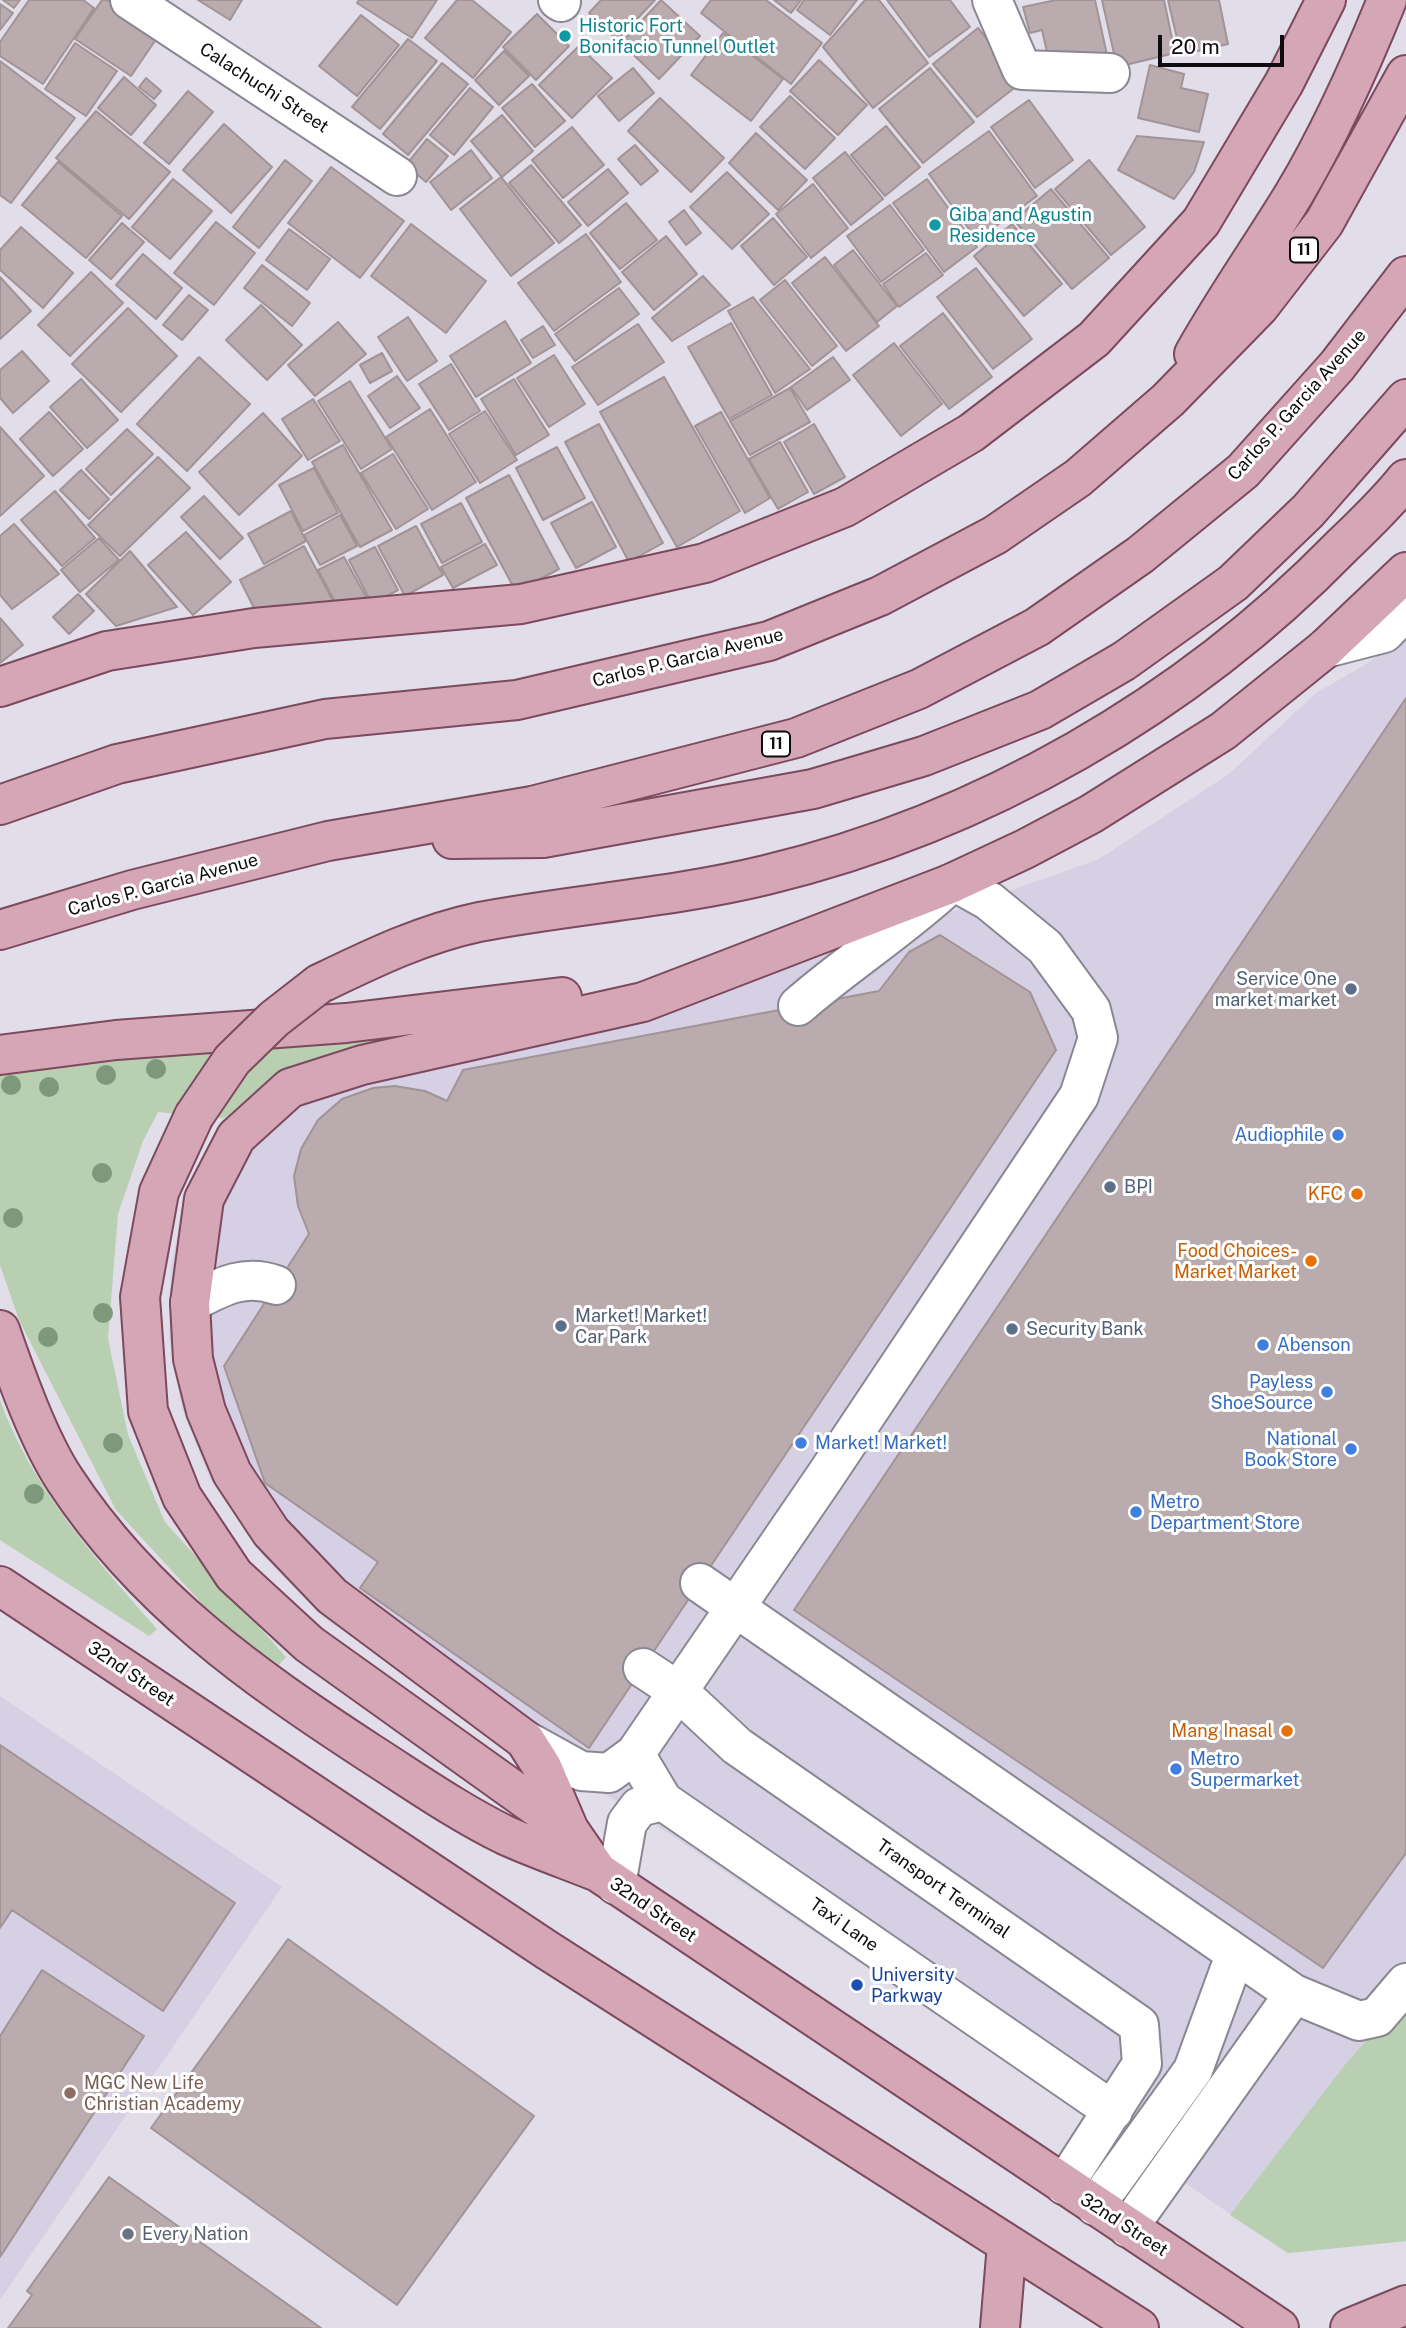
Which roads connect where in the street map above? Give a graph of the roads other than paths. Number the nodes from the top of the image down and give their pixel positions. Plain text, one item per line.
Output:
1 (130, 0) edge
2 (992, 0) edge
3 (1326, 0) edge
4 (1387, 0) edge
5 (1110, 73) dead end
6 (1406, 75) edge
7 (397, 176) dead end
8 (1406, 276) edge
9 (1406, 398) edge
10 (1168, 400) junction
11 (1406, 479) edge
12 (1406, 572) edge
13 (1406, 610) edge
14 (1326, 648) junction
15 (0, 687) edge
16 (0, 805) edge
17 (328, 841) junction
18 (952, 883) junction
19 (0, 930) edge
20 (819, 934) junction
21 (798, 1006) dead end
22 (0, 1055) edge
23 (276, 1285) dead end
24 (190, 1303) junction
25 (0, 1331) edge
26 (700, 1583) dead end
27 (2, 1589) edge
28 (737, 1605) junction
29 (643, 1668) dead end
30 (678, 1690) junction
31 (525, 1740) junction
32 (635, 1754) junction
33 (663, 1801) junction
34 (569, 1830) junction
35 (607, 1879) junction
36 (1235, 1955) junction
37 (1406, 1983) edge
38 (1294, 1994) junction
39 (1113, 2111) junction
40 (1079, 2195) junction
41 (1128, 2228) junction
42 (1007, 2244) junction
43 (1406, 2305) edge
44 (1000, 2328) edge
45 (1139, 2328) edge
46 (1279, 2328) edge
47 (1350, 2328) edge

1 - 7 street, Calachuchi Street
2 - 5 street
3 - 15 main road
4 - 10 main road
6 - 10 main road, Carlos P. Garcia Avenue / 11
8 - 17 main road, Carlos P. Garcia Avenue / 11
9 - 17 main road
10 - 16 main road, Carlos P. Garcia Avenue / 11
11 - 34 main road, bridge
12 - 14 main road
13 - 14 street
14 - 18 main road
17 - 19 main road, Carlos P. Garcia Avenue / 11
18 - 20 main road
18 - 21 street
18 - 28 street
20 - 22 main road
20 - 24 main road
23 - 24 street
24 - 31 main road, 32nd Street
25 - 35 main road
26 - 28 street
27 - 42 main road, 32nd Street
28 - 30 street
28 - 36 street
29 - 30 street
30 - 32 street
30 - 39 street, Transport Terminal
31 - 32 street
31 - 34 main road, 32nd Street
32 - 33 street
33 - 35 street
33 - 39 street, Taxi Lane
34 - 35 main road, 32nd Street
35 - 40 main road, 32nd Street
36 - 38 street
36 - 40 street
37 - 38 street
38 - 41 street
39 - 40 street
40 - 41 main road, 32nd Street
41 - 46 main road, 32nd Street
42 - 44 main road
42 - 45 main road, 32nd Street
43 - 47 main road

